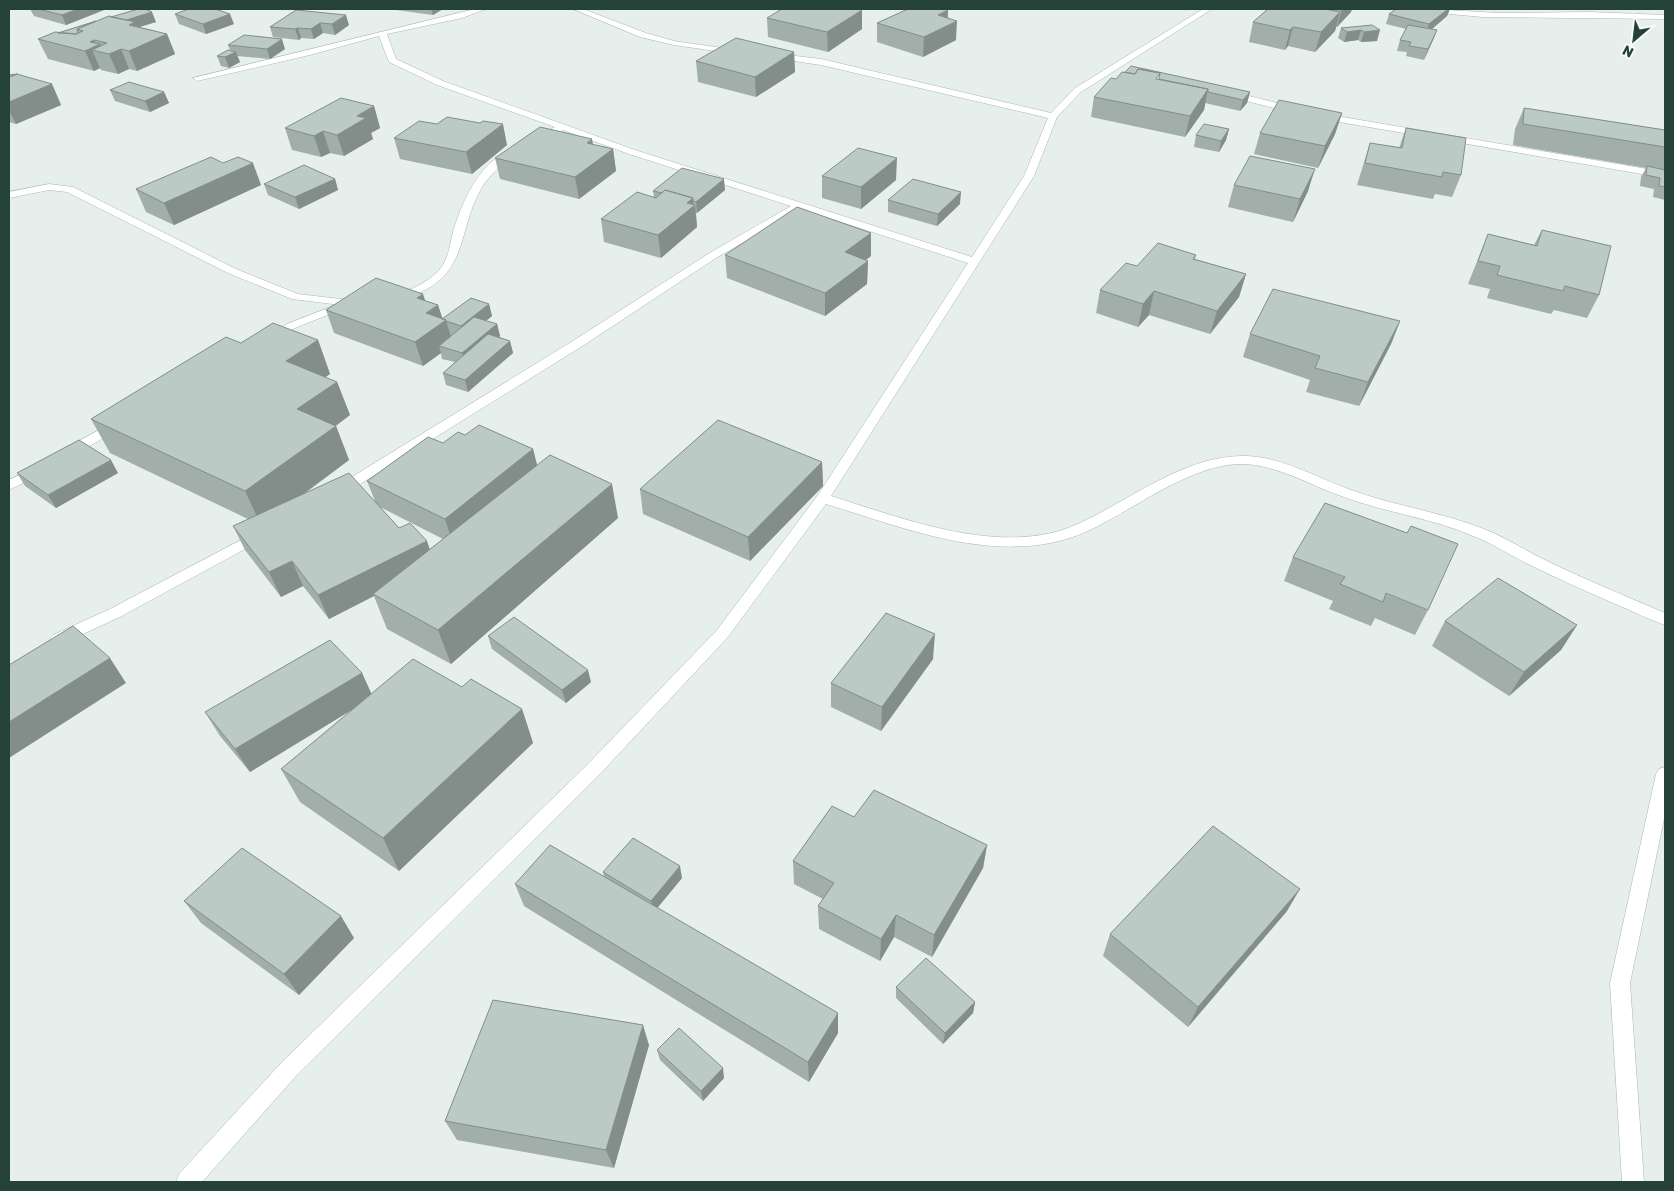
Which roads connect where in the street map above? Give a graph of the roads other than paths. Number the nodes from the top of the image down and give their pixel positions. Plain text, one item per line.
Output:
1 (482, 9) edge
2 (577, 9) edge
3 (1208, 9) edge
4 (1434, 9) edge
5 (1665, 17) edge
6 (382, 33) junction
7 (747, 53) edge
8 (767, 55) edge
9 (1114, 66) junction
10 (1132, 70) edge
11 (197, 78) dead end
12 (1218, 91) edge
13 (1053, 116) junction
14 (563, 127) junction
15 (1665, 175) edge
16 (9, 195) edge
17 (799, 206) junction
18 (973, 261) junction
19 (385, 300) edge
20 (258, 345) edge
21 (125, 421) edge
22 (9, 486) edge
23 (327, 498) edge
24 (823, 498) junction
25 (276, 526) edge
26 (1665, 620) edge
27 (48, 644) edge
28 (1665, 774) edge
29 (187, 1182) edge
30 (1633, 1182) edge

1 - 6 street
2 - 7 street
3 - 9 street
4 - 5 street
6 - 11 street
6 - 14 street
8 - 13 street
9 - 10 street
9 - 13 street
12 - 15 street
13 - 18 street
14 - 17 street
14 - 19 street
16 - 20 street
17 - 18 street
17 - 23 street
18 - 24 street
21 - 22 street
24 - 26 street
24 - 29 street
25 - 27 street
28 - 30 street

